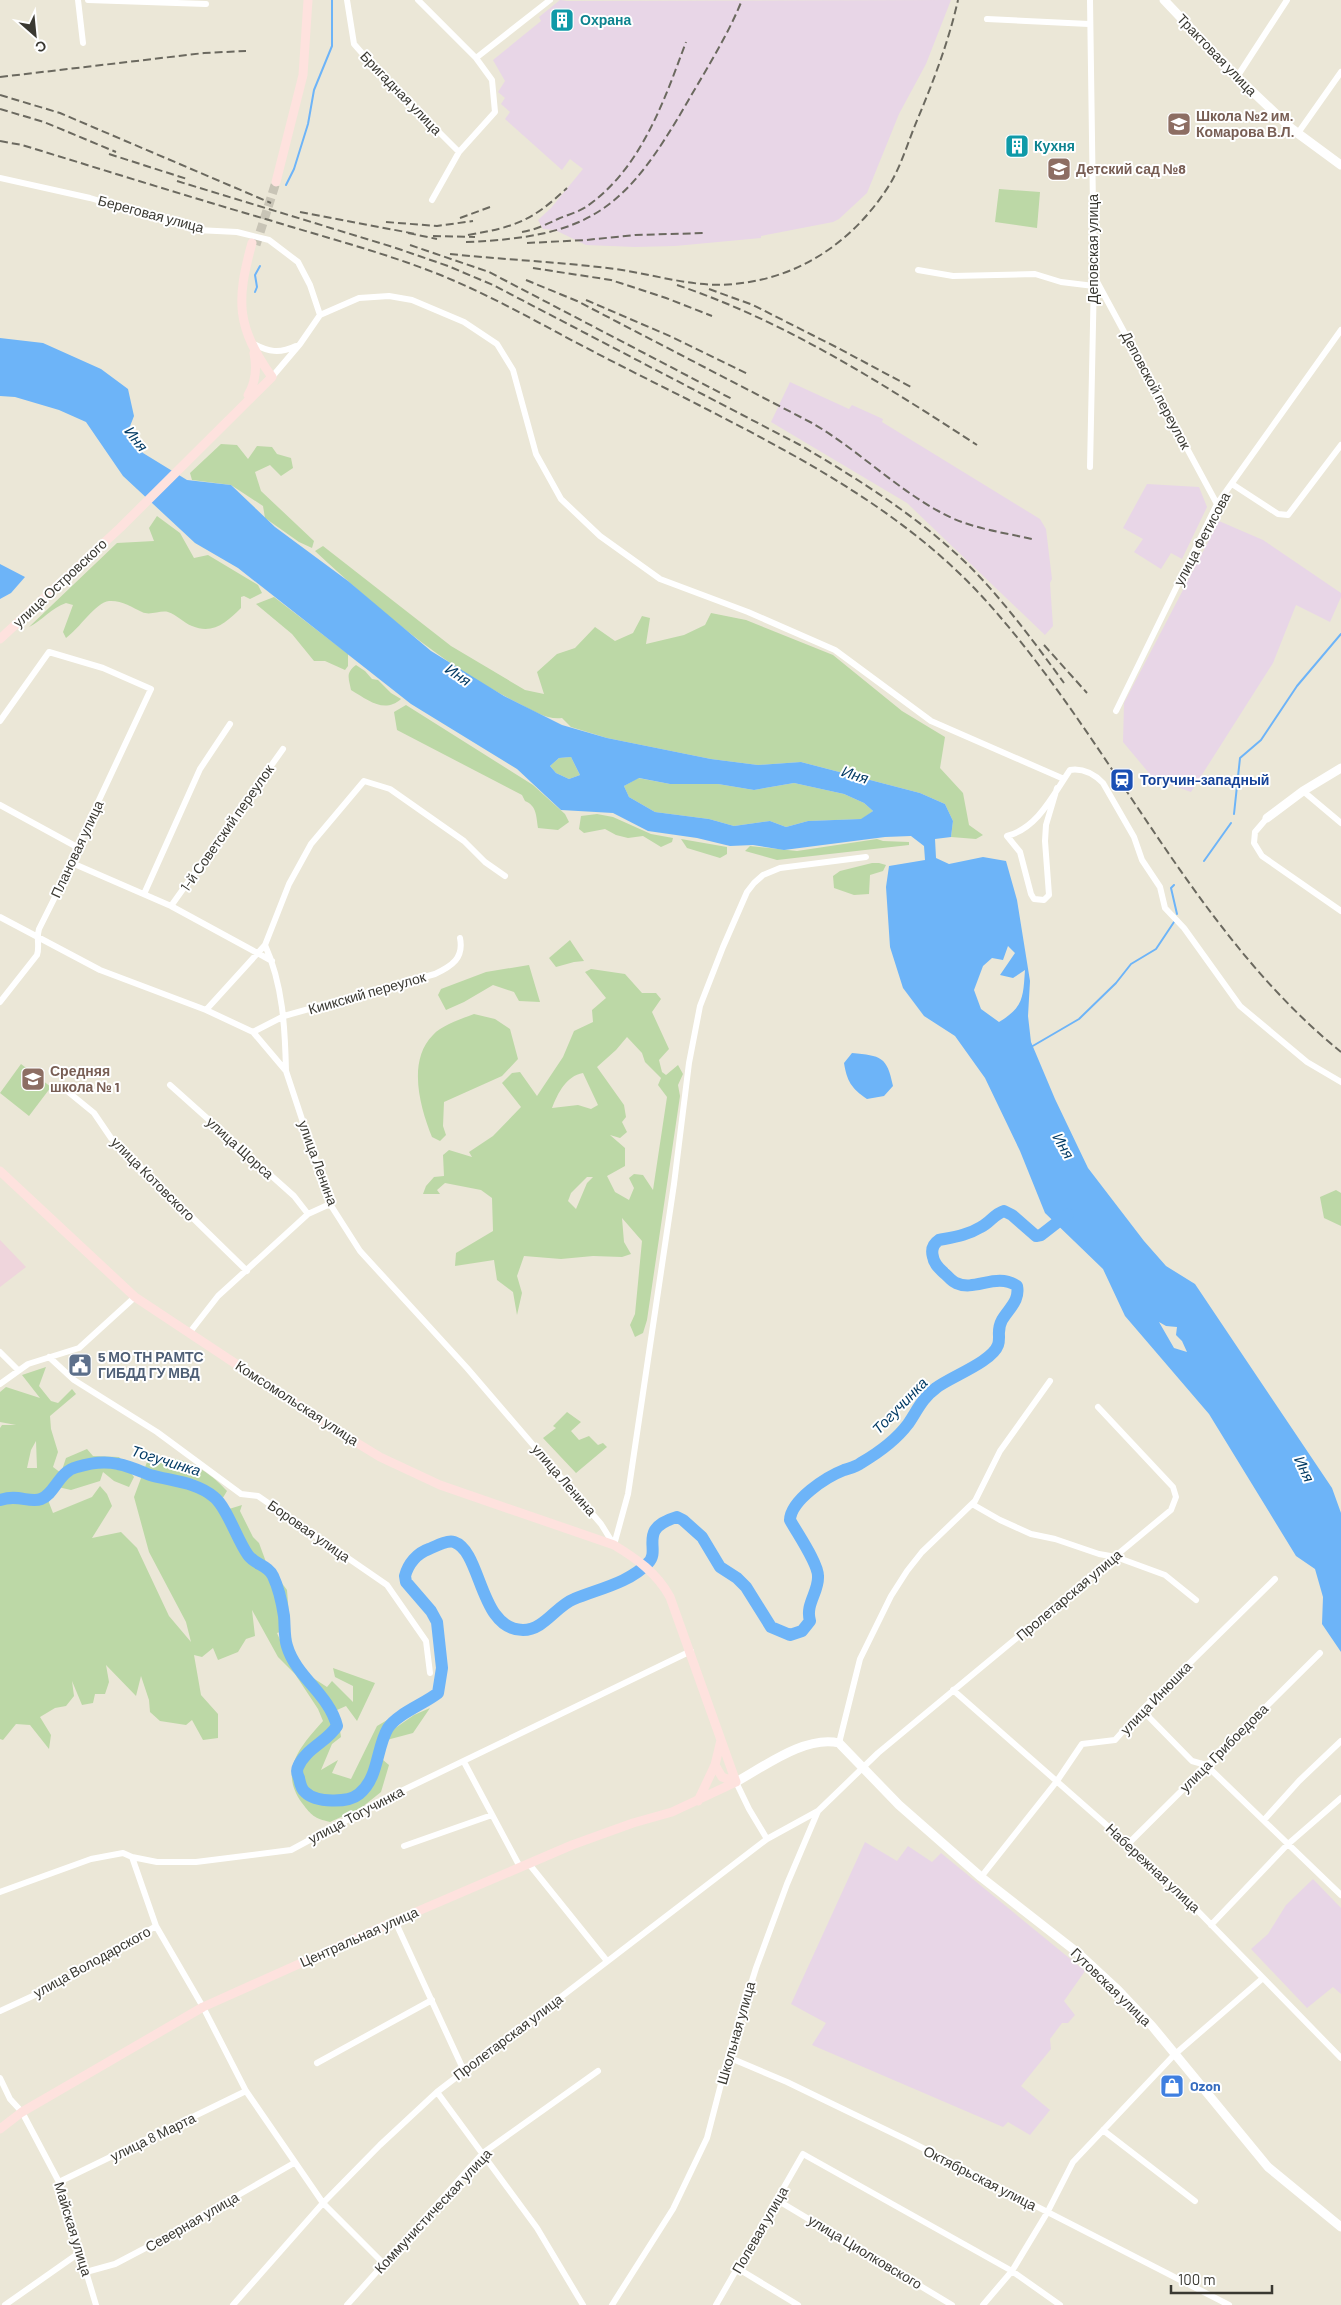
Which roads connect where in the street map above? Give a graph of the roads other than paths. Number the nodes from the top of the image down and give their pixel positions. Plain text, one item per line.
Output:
1 (78, 0) edge
2 (88, 0) edge
3 (308, 0) edge
4 (347, 0) edge
5 (418, 0) edge
6 (550, 0) edge
7 (1090, 0) edge
8 (1164, 0) edge
9 (1287, 0) edge
10 (206, 4) dead end
11 (987, 19) dead end
12 (1090, 24) junction
13 (83, 43) dead end
14 (476, 58) junction
15 (1341, 72) edge
16 (1237, 77) junction
17 (1298, 133) junction
18 (459, 152) junction
19 (1341, 165) edge
20 (0, 178) edge
21 (273, 181) tunnel mouth
22 (432, 200) dead end
23 (254, 244) tunnel mouth
24 (918, 270) dead end
25 (1094, 277) junction
26 (1094, 286) junction
27 (320, 315) junction
28 (1341, 330) edge
29 (251, 342) junction
30 (300, 344) junction
31 (272, 376) junction
32 (243, 404) junction
33 (1341, 445) edge
34 (1090, 467) dead end
35 (1232, 484) junction
36 (1217, 504) junction
37 (0, 639) edge
38 (1116, 711) dead end
39 (0, 721) edge
40 (230, 724) dead end
41 (283, 749) dead end
42 (1341, 768) edge
43 (1064, 779) junction
44 (1057, 788) junction
45 (1303, 791) junction
46 (0, 805) edge
47 (1267, 818) joint
48 (1341, 823) edge
49 (77, 847) junction
50 (866, 857) dead end
51 (72, 863) junction
52 (505, 876) dead end
53 (144, 894) junction
54 (171, 906) junction
55 (1341, 910) edge
56 (0, 917) edge
57 (37, 938) junction
58 (460, 938) dead end
59 (265, 945) junction
60 (259, 954) junction
61 (272, 961) junction
62 (0, 1002) edge
63 (206, 1010) junction
64 (284, 1016) junction
65 (253, 1032) junction
66 (286, 1071) junction
67 (1341, 1082) edge
68 (170, 1085) dead end
69 (61, 1086) dead end
70 (0, 1171) edge
71 (330, 1204) junction
72 (308, 1214) junction
73 (247, 1270) junction
74 (135, 1297) junction
75 (190, 1332) junction
76 (0, 1352) edge
77 (49, 1357) junction
78 (18, 1370) junction
79 (1050, 1381) dead end
80 (0, 1384) edge
81 (1098, 1407) dead end
82 (972, 1504) junction
83 (614, 1545) junction
84 (1116, 1557) junction
85 (1275, 1579) dead end
86 (1196, 1600) dead end
87 (691, 1651) junction
88 (1320, 1653) dead end
89 (430, 1673) dead end
90 (954, 1690) junction
91 (1142, 1710) junction
92 (721, 1740) junction
93 (1341, 1741) edge
94 (839, 1743) junction
95 (464, 1762) junction
96 (714, 1765) junction
97 (1206, 1765) junction
98 (863, 1766) junction
99 (1057, 1781) junction
100 (736, 1782) junction
101 (1341, 1798) edge
102 (698, 1802) junction
103 (818, 1811) junction
104 (492, 1815) junction
105 (1264, 1820) junction
106 (767, 1839) junction
107 (1128, 1844) junction
108 (1287, 1845) junction
109 (404, 1846) dead end
110 (132, 1857) junction
111 (529, 1864) junction
112 (520, 1868) junction
113 (981, 1877) junction
114 (0, 1892) edge
115 (1341, 1894) edge
116 (395, 1921) junction
117 (1211, 1924) junction
118 (156, 1926) junction
119 (607, 1962) junction
120 (1263, 1978) junction
121 (432, 2000) junction
122 (203, 2007) junction
123 (0, 2011) edge
124 (1174, 2055) junction
125 (728, 2057) junction
126 (1341, 2058) edge
127 (317, 2063) dead end
128 (464, 2071) junction
129 (598, 2071) dead end
130 (0, 2078) edge
131 (246, 2091) junction
132 (437, 2092) junction
133 (22, 2112) junction
134 (0, 2128) edge
135 (1103, 2130) junction
136 (483, 2153) junction
137 (294, 2163) junction
138 (59, 2182) junction
139 (777, 2200) junction
140 (1195, 2201) dead end
141 (323, 2204) junction
142 (1047, 2213) junction
143 (1341, 2227) edge
144 (79, 2253) junction
145 (383, 2263) junction
146 (737, 2268) junction
147 (1012, 2271) junction
148 (86, 2272) junction
149 (6, 2305) edge
150 (96, 2305) edge
151 (233, 2305) edge
152 (347, 2305) edge
153 (583, 2305) edge
154 (612, 2305) edge
155 (716, 2305) edge
156 (798, 2305) edge
157 (952, 2305) edge
158 (983, 2305) edge
159 (1060, 2305) edge
160 (1229, 2305) edge

1 - 13 street
2 - 10 street
3 - 21 main road
4 - 18 street, Бригадная улица
5 - 14 street
6 - 14 street
7 - 12 street, Деповская улица
8 - 16 street, Трактовая улица
9 - 16 street
11 - 12 street
12 - 25 street, Деповская улица
14 - 18 street
15 - 17 street
16 - 17 street, Трактовая улица
17 - 19 street, Трактовая улица
18 - 22 street
20 - 27 street, Береговая улица
23 - 29 main road
24 - 26 street
25 - 26 street, Деповская улица
25 - 36 street, Деповской переулок
26 - 34 street, Деповская улица
27 - 30 street
27 - 43 street
28 - 35 street, улица Фетисова
29 - 30 street
29 - 31 main road
29 - 32 main road
30 - 31 street
31 - 32 main road
32 - 37 main road, улица Островского
33 - 35 street
35 - 36 street, улица Фетисова
36 - 38 street, улица Фетисова
39 - 49 street, Плановая улица
40 - 53 street
41 - 54 street, 1-й Советский переулок
42 - 45 street
43 - 44 street
43 - 67 street
44 - 44 street
45 - 47 street
45 - 48 street
46 - 49 street
47 - 55 street
49 - 51 street, Плановая улица
50 - 83 street
51 - 53 street
51 - 57 street, Плановая улица
52 - 59 street
53 - 54 street
54 - 60 street
56 - 57 street, улица Ленина
57 - 62 street, Плановая улица
57 - 63 street, улица Ленина
58 - 64 street, Киикский переулок
59 - 60 street
59 - 61 street
60 - 61 street
60 - 63 street
61 - 64 street
63 - 65 street, улица Ленина
64 - 65 street, Киикский переулок
64 - 66 street
65 - 66 street, улица Ленина
66 - 71 street, улица Ленина
68 - 72 street, улица Щорса
69 - 73 street, улица Котовского
70 - 74 main road, Комсомольская улица
71 - 72 street
71 - 83 street, улица Ленина
72 - 73 street
73 - 75 street
74 - 75 main road, Комсомольская улица
74 - 77 street
75 - 83 main road, Комсомольская улица
76 - 78 street
77 - 78 street
77 - 89 street, Боровая улица
78 - 80 street
79 - 82 street
81 - 84 street, Пролетарская улица
82 - 84 street
82 - 94 street
83 - 87 main road, Комсомольская улица
84 - 86 street
84 - 90 street, Пролетарская улица
85 - 91 street, улица Инюшка
87 - 92 main road, Комсомольская улица
87 - 95 street, улица Тогучинка
88 - 97 street, улица Грибоедова
90 - 98 street, Пролетарская улица
90 - 99 street, Набережная улица
91 - 97 street
91 - 99 street, улица Инюшка
92 - 96 main road
92 - 100 main road, Комсомольская улица
93 - 105 street
94 - 98 street, Гутовская улица
94 - 100 street
95 - 104 street
95 - 110 street, улица Тогучинка
96 - 100 main road
96 - 102 main road
97 - 105 street
97 - 107 street, улица Грибоедова
98 - 103 street, Школьная улица
98 - 113 street, Гутовская улица
99 - 107 street, Набережная улица
99 - 113 street, улица Инюшка
100 - 102 main road, Центральная улица
100 - 106 street
101 - 108 street
102 - 111 main road, Центральная улица
103 - 106 street, Пролетарская улица
103 - 125 street, Школьная улица
104 - 109 street
104 - 112 street
105 - 108 street
106 - 119 street, Пролетарская улица
107 - 117 street, Набережная улица
108 - 115 street
108 - 117 street
110 - 114 street, улица Тогучинка
110 - 118 street
111 - 112 main road, Центральная улица
111 - 119 street
112 - 116 main road, Центральная улица
113 - 124 street, Гутовская улица
116 - 121 street
116 - 122 main road, Центральная улица
117 - 120 street, Набережная улица
118 - 122 street
118 - 123 street, улица Володарского
119 - 128 street, Пролетарская улица
120 - 124 street
120 - 126 street, Набережная улица
121 - 127 street
121 - 128 street
122 - 131 street
122 - 133 main road, Центральная улица
124 - 135 street
124 - 143 street, Гутовская улица
125 - 142 street, Октябрьская улица
125 - 154 street, Школьная улица
128 - 132 street, Пролетарская улица
129 - 136 street, Коммунистическая улица
130 - 133 street, Майская улица
131 - 137 street
131 - 138 street, улица 8 Марта
132 - 136 street
132 - 141 street, Пролетарская улица
133 - 134 main road, Центральная улица
133 - 138 street, Майская улица
135 - 140 street
135 - 142 street
136 - 145 street, Коммунистическая улица
136 - 153 street
137 - 141 street
137 - 148 street, Северная улица
138 - 144 street, Майская улица
139 - 146 street, Полевая улица
139 - 147 street, Полевая улица
139 - 157 street, улица Циолковского
141 - 145 street
141 - 151 street, Пролетарская улица
142 - 147 street
142 - 160 street, Октябрьская улица
144 - 148 street, Майская улица
144 - 149 street
145 - 152 street, Коммунистическая улица
146 - 155 street, Полевая улица
146 - 156 street
147 - 158 street
147 - 159 street
148 - 150 street, Майская улица

